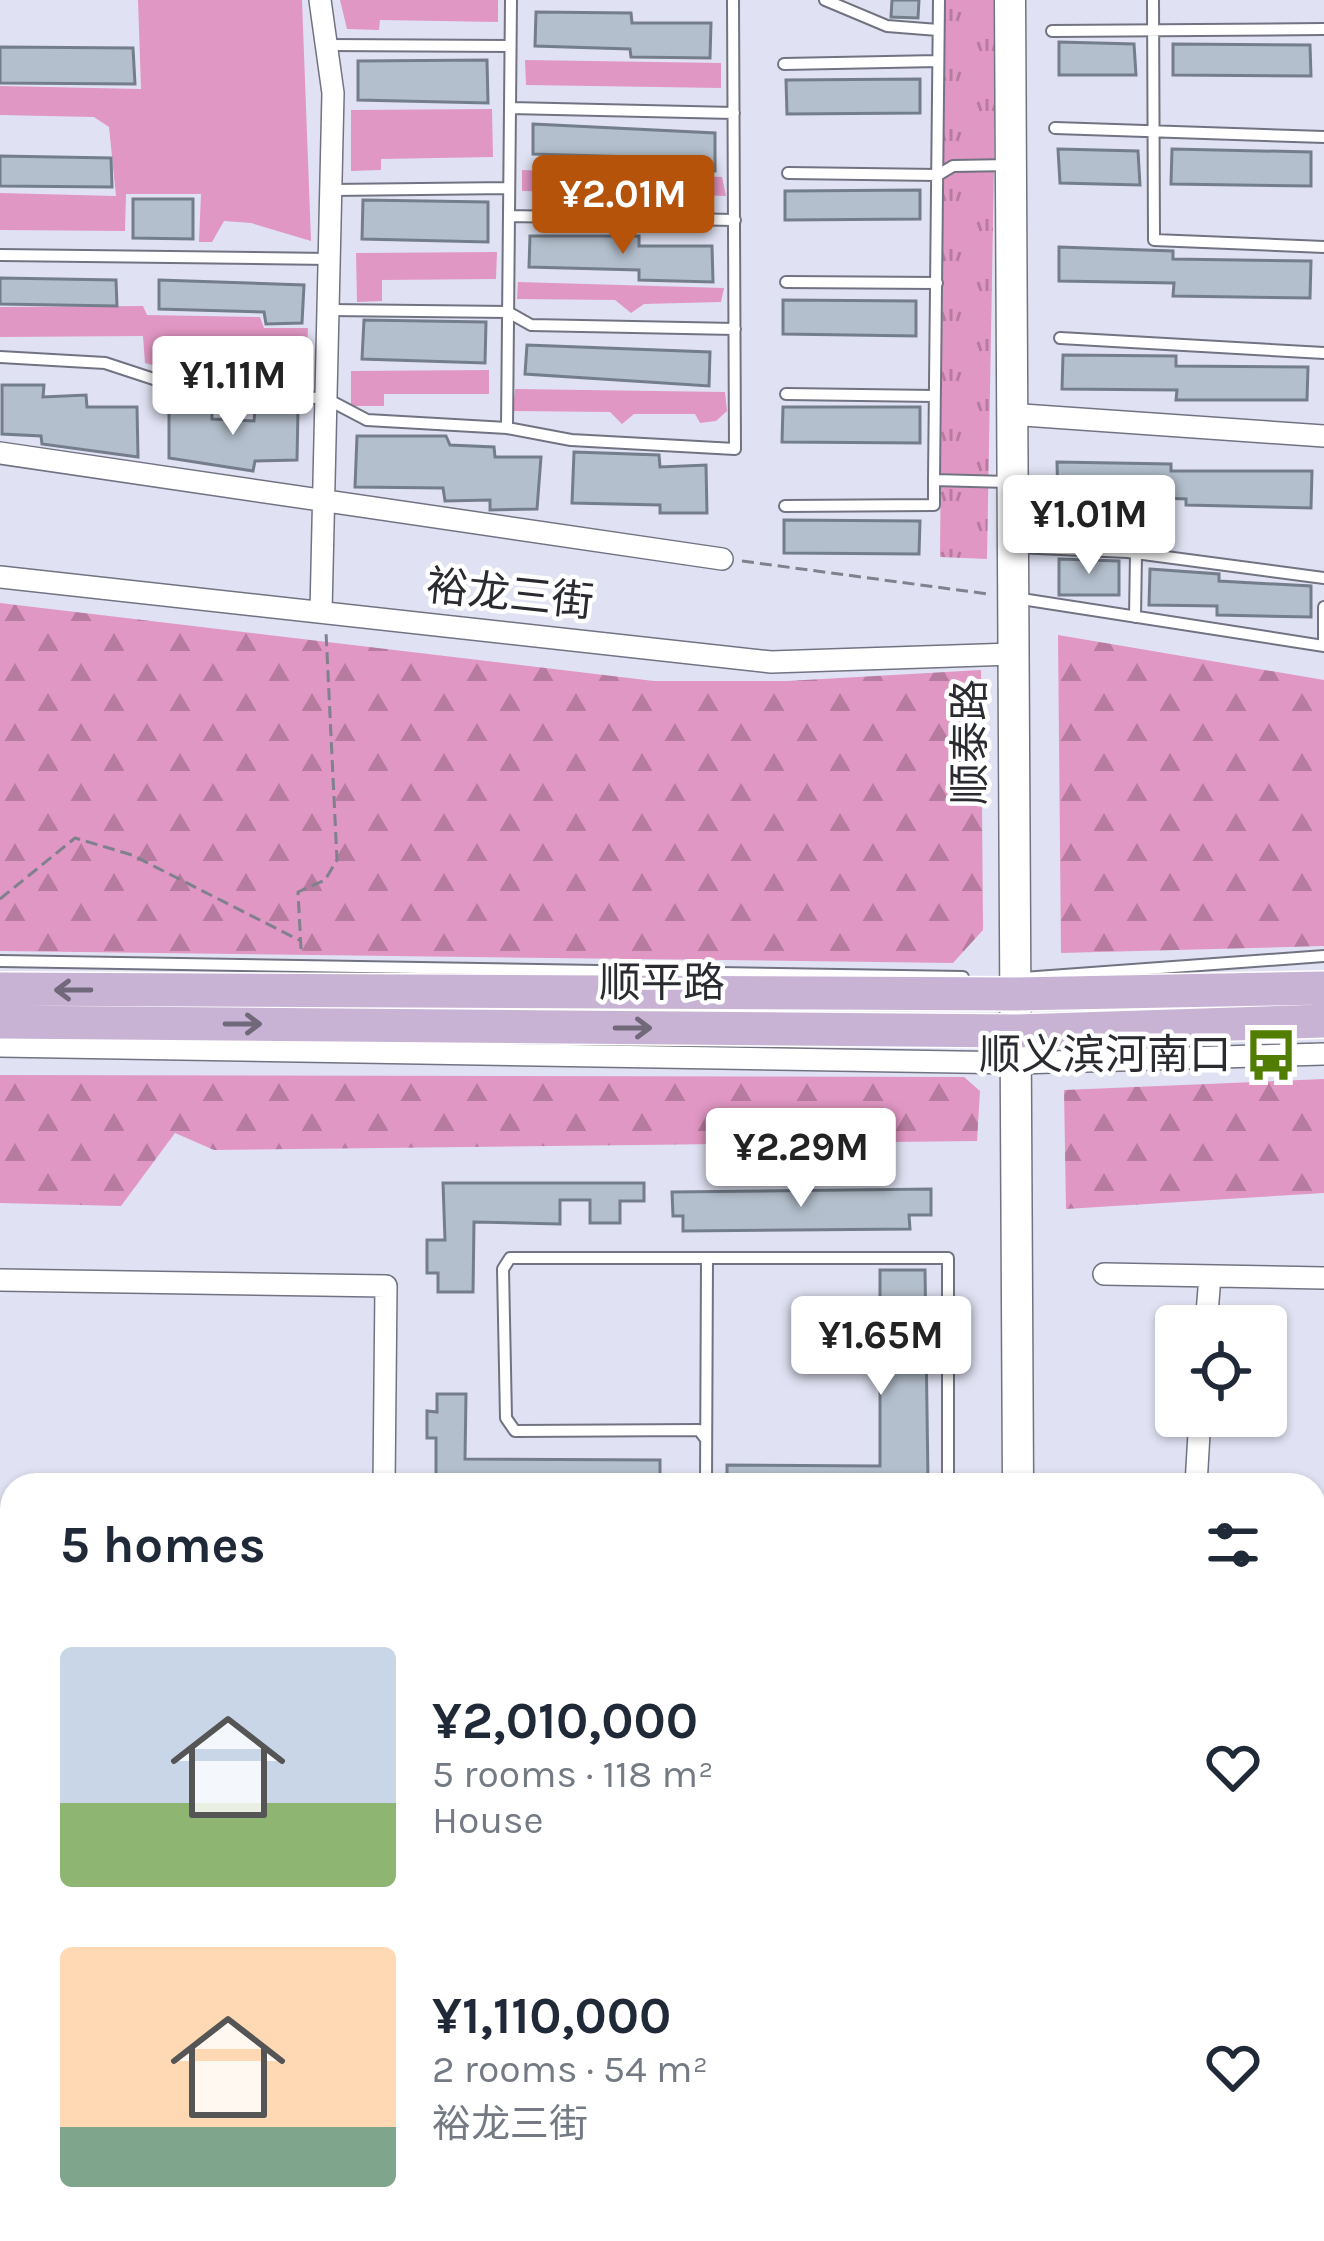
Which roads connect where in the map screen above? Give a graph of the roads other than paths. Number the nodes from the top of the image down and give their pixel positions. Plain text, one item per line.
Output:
1 (320, 0) edge
2 (511, 0) edge
3 (733, 0) edge
4 (825, 0) edge
5 (938, 0) edge
6 (1010, 0) edge
7 (1154, 0) edge
8 (1324, 29) edge
9 (938, 30) junction
10 (1154, 30) junction
11 (1052, 31) dead end
12 (327, 45) junction
13 (511, 46) junction
14 (938, 61) junction
15 (784, 64) dead end
16 (510, 108) junction
17 (734, 113) junction
18 (1055, 128) dead end
19 (1154, 131) junction
20 (1324, 137) edge
21 (1010, 165) junction
22 (788, 173) dead end
23 (938, 175) junction
24 (509, 188) junction
25 (332, 190) junction
26 (509, 216) junction
27 (735, 220) junction
28 (1324, 248) edge
29 (0, 255) edge
30 (330, 259) junction
31 (786, 282) dead end
32 (937, 283) junction
33 (330, 310) junction
34 (508, 312) junction
35 (735, 329) junction
36 (1060, 338) dead end
37 (1324, 353) edge
38 (0, 357) edge
39 (787, 394) dead end
40 (935, 396) junction
41 (327, 399) junction
42 (1010, 413) junction
43 (507, 428) junction
44 (1324, 436) edge
45 (0, 453) edge
46 (934, 481) junction
47 (1011, 482) junction
48 (324, 502) junction
49 (785, 506) dead end
50 (1012, 547) junction
51 (1136, 553) junction
52 (722, 559) road end
53 (0, 577) edge
54 (1324, 578) edge
55 (1012, 598) junction
56 (1324, 608) edge
57 (321, 612) junction
58 (1135, 617) junction
59 (1324, 646) edge
60 (1013, 654) junction
61 (1324, 956) edge
62 (0, 961) edge
63 (1014, 986) junction
64 (1324, 988) edge
65 (0, 989) edge
66 (1324, 1021) edge
67 (0, 1022) edge
68 (0, 1046) edge
69 (1018, 1047) junction
70 (1324, 1054) edge
71 (707, 1258) junction
72 (1104, 1274) dead end
73 (1210, 1276) junction
74 (1324, 1278) edge
75 (0, 1280) edge
76 (1208, 1305) edge
77 (1199, 1437) edge
78 (706, 1438) junction
79 (384, 1473) edge
80 (706, 1473) edge
81 (948, 1473) edge
82 (1018, 1473) edge
83 (1197, 1473) edge

1 - 12 street
2 - 13 lane
3 - 17 lane
4 - 9 lane
5 - 9 lane
6 - 21 street, 顺泰路
7 - 10 lane
8 - 10 lane
9 - 14 lane
10 - 11 lane
10 - 19 lane
12 - 13 lane
12 - 25 street
13 - 16 lane
14 - 15 lane
14 - 23 lane
16 - 17 lane
16 - 24 lane
17 - 27 lane
18 - 19 lane
19 - 20 lane
19 - 28 lane
21 - 23 lane
21 - 42 street, 顺泰路
22 - 23 lane
23 - 32 lane
24 - 25 lane
24 - 26 lane
25 - 30 street
26 - 27 lane
26 - 34 lane
27 - 35 lane
29 - 30 lane
30 - 33 street
31 - 32 lane
32 - 40 lane
33 - 34 lane
33 - 41 street
34 - 35 lane
34 - 43 lane
35 - 43 lane
36 - 37 lane
38 - 41 lane
39 - 40 lane
40 - 46 lane
41 - 43 lane
41 - 48 street
42 - 44 street
42 - 47 street, 顺泰路
45 - 48 street
46 - 47 lane
46 - 49 lane
47 - 50 street, 顺泰路
48 - 52 street
48 - 57 street
50 - 51 lane
50 - 55 street, 顺泰路
51 - 54 lane
51 - 58 lane
53 - 57 street, 裕龙三街
55 - 58 lane
55 - 60 street, 顺泰路
56 - 59 lane
57 - 60 street, 裕龙三街
58 - 59 lane
60 - 63 street, 顺泰路
61 - 63 lane
62 - 63 lane
63 - 64 main road, 顺平路
63 -> 65 main road, 顺平路
63 - 69 street, 顺泰路
66 - 69 main road, 顺平路
67 -> 69 main road, 顺平路
68 - 69 street
69 - 70 street
69 - 82 street, 顺泰路
71 - 78 lane
71 - 78 lane
71 - 81 lane
72 - 73 street
73 - 74 street
73 - 76 street
75 - 79 street
77 - 83 street
78 - 80 lane

